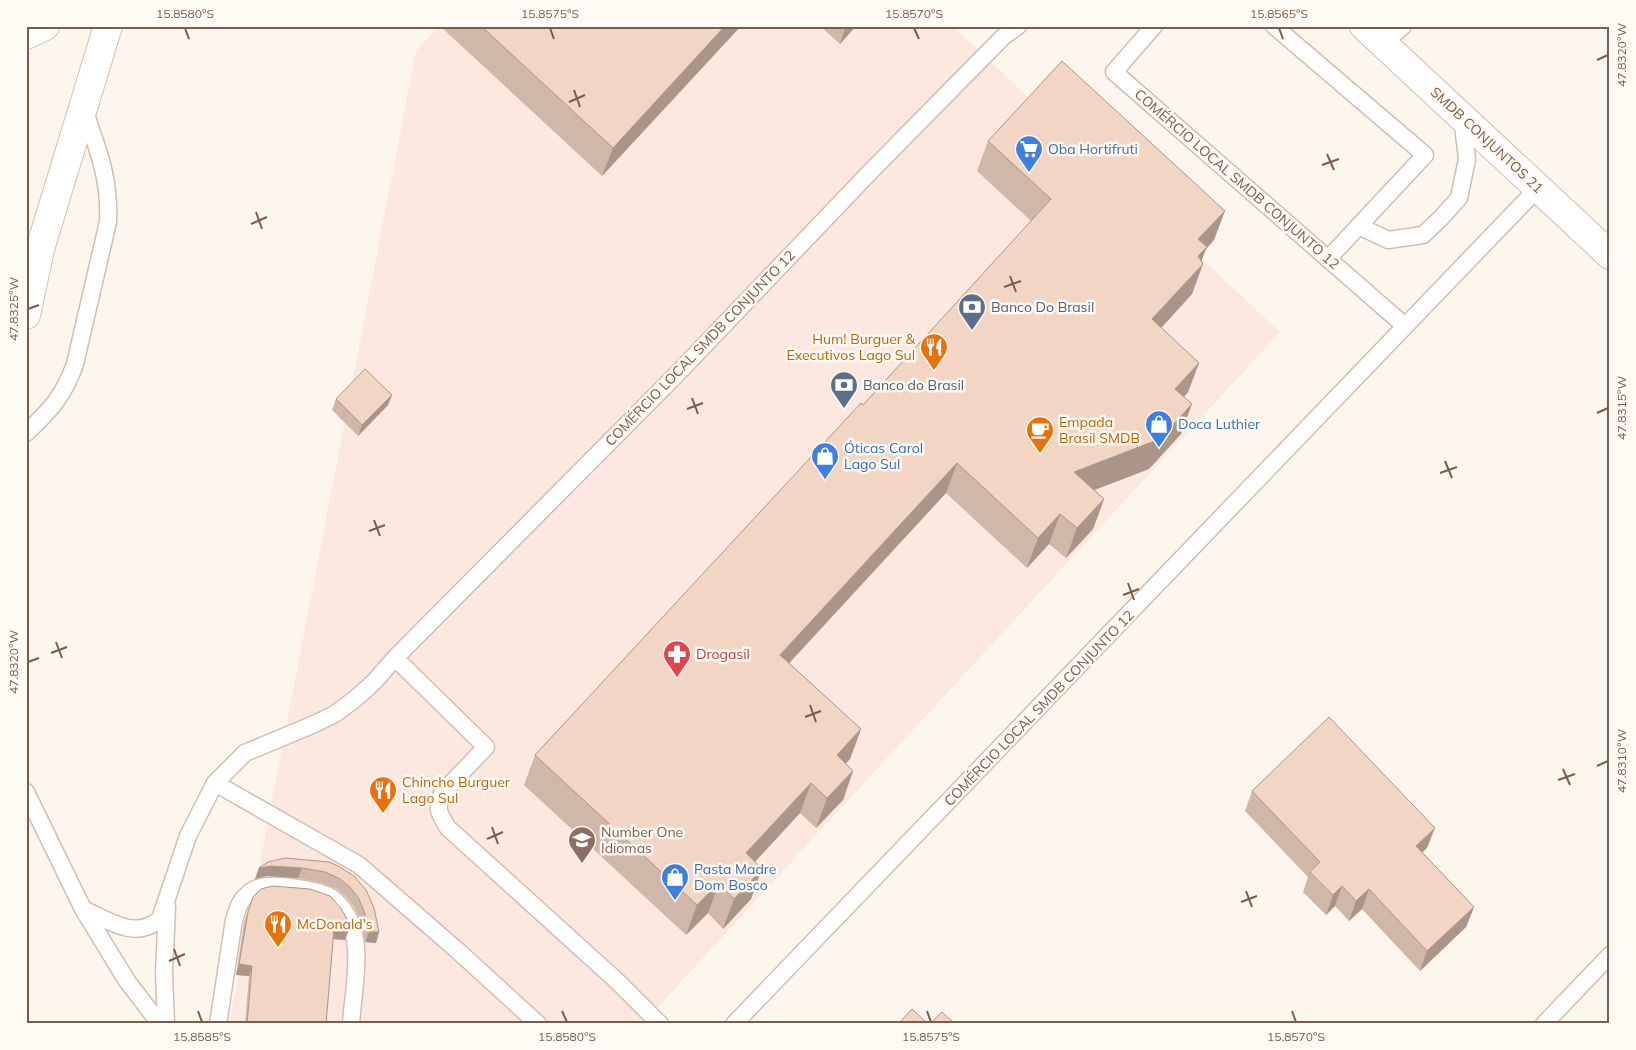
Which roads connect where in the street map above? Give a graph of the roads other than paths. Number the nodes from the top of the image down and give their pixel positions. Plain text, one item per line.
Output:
1 (45, 26) edge
2 (108, 26) edge
3 (1018, 26) edge
4 (1154, 26) edge
5 (1274, 26) edge
6 (1403, 26) edge
7 (1007, 31) edge
8 (1373, 35) edge
9 (26, 36) edge
10 (83, 106) junction
11 (1462, 117) junction
12 (1538, 188) junction
13 (1359, 226) junction
14 (1610, 255) edge
15 (1328, 259) junction
16 (26, 315) edge
17 (1405, 326) junction
18 (26, 432) edge
19 (395, 658) junction
20 (215, 783) junction
21 (26, 792) edge
22 (167, 894) junction
23 (83, 909) junction
24 (1610, 955) edge
25 (160, 1024) edge
26 (166, 1024) edge
27 (218, 1024) edge
28 (351, 1024) edge
29 (538, 1024) edge
30 (660, 1024) edge
31 (734, 1024) edge
32 (1544, 1024) edge

1 - 9 main road
2 - 10 main road
3 - 7 lane, COMÉRCIO LOCAL SMDB CONJUNTO 12
4 - 15 lane, COMÉRCIO LOCAL SMDB CONJUNTO 12
5 - 13 lane
6 - 8 lane
7 - 19 lane, COMÉRCIO LOCAL SMDB CONJUNTO 12
8 - 11 main road, SMDB CONJUNTOS 21
10 - 16 main road
10 - 18 lane
11 - 12 main road, SMDB CONJUNTOS 21
11 - 13 lane
12 - 14 main road, SMDB CONJUNTOS 21
12 - 17 lane, COMÉRCIO LOCAL SMDB CONJUNTO 12
13 - 15 lane
15 - 17 lane, COMÉRCIO LOCAL SMDB CONJUNTO 12
17 - 31 lane, COMÉRCIO LOCAL SMDB CONJUNTO 12
19 - 20 lane, COMÉRCIO LOCAL SMDB CONJUNTO 12
19 - 30 lane
20 - 22 lane, COMÉRCIO LOCAL SMDB CONJUNTO 12
20 - 29 lane
21 - 23 lane
22 - 23 lane
22 - 26 lane
23 - 25 lane
24 - 32 lane
27 - 28 lane

